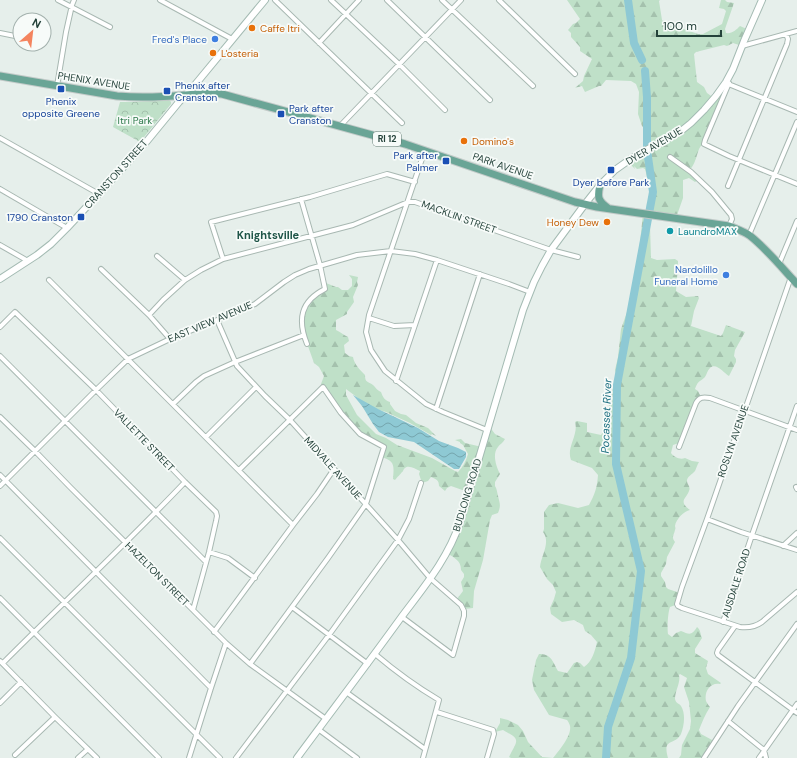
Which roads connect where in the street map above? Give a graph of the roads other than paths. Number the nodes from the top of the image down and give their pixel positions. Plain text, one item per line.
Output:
1 (58, 0) edge
2 (74, 0) edge
3 (160, 0) edge
4 (275, 0) edge
5 (331, 0) edge
6 (359, 0) edge
7 (387, 0) edge
8 (442, 0) edge
9 (461, 0) edge
10 (499, 0) edge
11 (762, 0) edge
12 (263, 1) edge
13 (71, 7) junction
14 (452, 9) junction
15 (346, 14) junction
16 (110, 27) dead end
17 (797, 30) edge
18 (0, 33) edge
19 (786, 34) junction
20 (12, 35) edge
21 (425, 37) junction
22 (232, 39) junction
23 (319, 43) junction
24 (742, 46) junction
25 (399, 64) junction
26 (575, 74) dead end
27 (0, 76) edge
28 (727, 83) junction
29 (57, 86) junction
30 (533, 86) dead end
31 (371, 93) junction
32 (185, 95) junction
33 (764, 99) junction
34 (490, 100) dead end
35 (445, 110) dead end
36 (797, 112) edge
37 (797, 122) edge
38 (402, 123) dead end
39 (340, 126) junction
40 (0, 138) edge
41 (425, 150) junction
42 (670, 156) dead end
43 (739, 160) junction
44 (775, 175) junction
45 (415, 182) junction
46 (797, 184) edge
47 (600, 185) junction
48 (728, 186) dead end
49 (0, 189) edge
50 (100, 194) junction
51 (301, 199) junction
52 (408, 202) junction
53 (585, 204) junction
54 (608, 208) junction
55 (797, 221) edge
56 (729, 226) junction
57 (67, 228) junction
58 (311, 235) junction
59 (749, 235) junction
60 (0, 244) edge
61 (551, 250) junction
62 (391, 251) junction
63 (157, 256) dead end
64 (578, 257) dead end
65 (223, 259) junction
66 (437, 260) junction
67 (29, 262) junction
68 (779, 264) junction
69 (320, 265) junction
70 (101, 269) dead end
71 (480, 274) junction
72 (791, 277) junction
73 (0, 279) edge
74 (49, 280) dead end
75 (185, 280) junction
76 (797, 284) edge
77 (530, 292) junction
78 (149, 315) junction
79 (369, 318) junction
80 (217, 320) junction
81 (415, 325) junction
82 (0, 327) edge
83 (304, 335) junction
84 (170, 340) junction
85 (307, 344) dead end
86 (0, 356) edge
87 (128, 359) junction
88 (235, 362) junction
89 (396, 380) junction
90 (256, 387) junction
91 (96, 390) junction
92 (173, 404) junction
93 (797, 406) edge
94 (436, 409) junction
95 (744, 411) junction
96 (0, 417) edge
97 (290, 420) junction
98 (65, 421) junction
99 (790, 427) junction
100 (487, 430) junction
101 (797, 430) edge
102 (206, 437) junction
103 (679, 447) dead end
104 (35, 451) junction
105 (239, 470) junction
106 (334, 470) junction
107 (0, 475) edge
108 (6, 481) junction
109 (184, 482) junction
110 (421, 483) dead end
111 (0, 486) edge
112 (366, 504) junction
113 (156, 512) junction
114 (707, 519) junction
115 (293, 525) junction
116 (797, 533) edge
117 (752, 535) junction
118 (0, 538) edge
119 (398, 540) junction
120 (126, 542) junction
121 (783, 546) junction
122 (797, 550) edge
123 (209, 552) junction
124 (206, 562) junction
125 (96, 572) junction
126 (255, 578) junction
127 (430, 578) junction
128 (797, 592) edge
129 (0, 598) edge
130 (64, 602) junction
131 (292, 607) junction
132 (193, 610) junction
133 (402, 617) junction
134 (723, 622) junction
135 (797, 624) edge
136 (735, 626) junction
137 (34, 632) junction
138 (214, 632) junction
139 (329, 635) junction
140 (226, 644) junction
141 (375, 654) junction
142 (1, 662) edge
143 (250, 664) junction
144 (368, 664) junction
145 (21, 682) junction
146 (755, 682) junction
147 (211, 688) junction
148 (287, 691) junction
149 (346, 692) junction
150 (0, 703) edge
151 (797, 704) edge
152 (795, 710) edge
153 (437, 712) junction
154 (797, 713) edge
155 (55, 717) junction
156 (326, 719) junction
157 (728, 721) junction
158 (318, 729) junction
159 (196, 735) junction
160 (88, 749) junction
161 (425, 749) junction
162 (764, 750) junction
163 (16, 755) dead end
164 (78, 758) edge
165 (97, 758) edge
166 (159, 758) edge
167 (189, 758) edge
168 (220, 758) edge
169 (236, 758) edge
170 (297, 758) edge
171 (357, 758) edge
172 (423, 758) edge
173 (487, 758) edge
174 (704, 758) edge
175 (759, 758) edge
176 (766, 758) edge

1 - 13 street
2 - 13 street
3 - 22 street
4 - 23 street
5 - 15 street
6 - 15 street
7 - 21 street
8 - 14 street
9 - 14 street
10 - 26 street
11 - 24 main road, DYER AVENUE
12 - 22 main road, CRANSTON STREET
13 - 16 street
13 - 29 street
14 - 21 street
14 - 30 street
15 - 23 street
15 - 25 street
17 - 19 street
18 - 20 street
19 - 24 street
19 - 33 street
21 - 25 street
21 - 34 street
22 - 32 main road, CRANSTON STREET
23 - 31 street
24 - 28 main road, DYER AVENUE
25 - 31 street
25 - 35 street
27 - 29 main road, PHENIX AVENUE / RI 12
28 - 33 street
28 - 43 street
28 - 47 main road, DYER AVENUE
29 - 32 main road, PHENIX AVENUE / RI 12
31 - 38 street
31 - 39 street
32 - 39 main road, PARK AVENUE / RI 12
32 - 50 main road, CRANSTON STREET
33 - 36 street
33 - 43 street
37 - 44 street
39 - 41 main road, PARK AVENUE / RI 12
40 - 50 street
41 - 45 street
41 - 53 main road, PARK AVENUE / RI 12
42 - 56 street
43 - 44 street
43 - 48 street
44 - 46 street
44 - 59 street
45 - 51 street
45 - 52 street
47 - 53 main road, DYER AVENUE
47 - 54 main road
49 - 57 street
50 - 57 main road, CRANSTON STREET
51 - 58 street
51 - 65 street
52 - 58 street, MACKLIN STREET
52 - 61 street, MACKLIN STREET
52 - 62 street
53 - 54 main road, PARK AVENUE / RI 12
53 - 61 main road, BUDLONG ROAD
54 - 56 main road, PARK AVENUE / RI 12
55 - 68 street
56 - 59 main road, PARK AVENUE / RI 12
57 - 67 main road, CRANSTON STREET
58 - 65 street, MACKLIN STREET
58 - 69 street
59 - 68 main road, PARK AVENUE / RI 12
60 - 67 street
61 - 64 street, MACKLIN STREET
61 - 77 main road, BUDLONG ROAD
62 - 66 street, EAST VIEW AVENUE
62 - 69 street, EAST VIEW AVENUE
62 - 79 street
63 - 75 street
65 - 75 street, MACKLIN STREET
66 - 71 street, EAST VIEW AVENUE
66 - 81 street
67 - 73 main road, CRANSTON STREET
68 - 72 main road, PARK AVENUE / RI 12
69 - 80 street, EAST VIEW AVENUE
69 - 83 street
70 - 78 street
71 - 77 street, EAST VIEW AVENUE
71 - 94 street
72 - 76 main road, PARK AVENUE / RI 12
72 - 95 street, ROSLYN AVENUE
74 - 87 street
75 - 78 street, MACKLIN STREET
77 - 100 main road, BUDLONG ROAD
78 - 84 street
79 - 81 street
79 - 89 street
80 - 84 street, EAST VIEW AVENUE
80 - 88 street, MIDVALE AVENUE
81 - 89 street
82 - 91 street, VALLETTE STREET
83 - 85 street
83 - 88 street
84 - 87 street, EAST VIEW AVENUE
86 - 98 street
87 - 91 street, EAST VIEW AVENUE
87 - 92 street
88 - 90 street, MIDVALE AVENUE
88 - 92 street
89 - 94 street
90 - 97 street, MIDVALE AVENUE
90 - 102 street
91 - 98 street, EAST VIEW AVENUE
91 - 109 street, VALLETTE STREET
92 - 102 street
93 - 99 street, AUSDALE ROAD
94 - 100 street
95 - 99 street
95 - 103 street
95 - 114 street, ROSLYN AVENUE
96 - 104 street, HAZELTON STREET
97 - 105 street
97 - 106 street, MIDVALE AVENUE
97 - 112 street
98 - 104 street, EAST VIEW AVENUE
98 - 113 street
99 - 101 street
99 - 117 street, AUSDALE ROAD
100 - 127 main road, BUDLONG ROAD
102 - 105 street
104 - 108 street, EAST VIEW AVENUE
104 - 120 street, HAZELTON STREET
105 - 115 street
106 - 112 street, MIDVALE AVENUE
106 - 115 street
107 - 108 street
108 - 111 street, EAST VIEW AVENUE
108 - 125 street
109 - 113 street
109 - 123 street, VALLETTE STREET
110 - 119 street
112 - 119 street, MIDVALE AVENUE
112 - 131 street
113 - 120 street
113 - 124 street
114 - 117 street
114 - 134 street, ROSLYN AVENUE
115 - 126 street
116 - 121 street
117 - 121 street
117 - 134 street, AUSDALE ROAD
118 - 130 street
119 - 127 street, MIDVALE AVENUE
119 - 139 street
120 - 125 street
120 - 132 street, HAZELTON STREET
121 - 122 street
123 - 124 street, VALLETTE STREET
123 - 126 street
124 - 132 street, VALLETTE STREET
125 - 130 street
125 - 147 street
126 - 138 street
127 - 133 main road, BUDLONG ROAD
127 - 133 street, MIDVALE AVENUE
128 - 136 street
129 - 137 street
130 - 137 street
130 - 159 street
131 - 139 street
131 - 143 street
132 - 138 street, HAZELTON STREET
133 - 141 main road, BUDLONG ROAD
134 - 136 street, AUSDALE ROAD
135 - 146 street
136 - 146 street, AUSDALE ROAD
137 - 142 street
137 - 166 street
138 - 140 street, HAZELTON STREET
139 - 144 street
139 - 148 street
140 - 143 street, HAZELTON STREET
140 - 147 street
141 - 144 main road, BUDLONG ROAD
141 - 153 street
142 - 145 street
143 - 148 street, HAZELTON STREET
144 - 149 main road, BUDLONG ROAD
145 - 150 street
145 - 155 street
146 - 152 street, AUSDALE ROAD
146 - 157 street
147 - 159 street
148 - 156 street, HAZELTON STREET
148 - 169 street
149 - 156 main road, BUDLONG ROAD
149 - 161 street
151 - 152 street
152 - 154 street, AUSDALE ROAD
152 - 162 street
153 - 161 street
153 - 173 street
155 - 160 street
155 - 163 street
156 - 158 main road, BUDLONG ROAD
157 - 162 street
157 - 174 street
158 - 170 main road, BUDLONG ROAD
158 - 171 street
159 - 167 street
159 - 168 street
160 - 164 street
160 - 165 street
161 - 172 street
162 - 175 street
162 - 176 street

